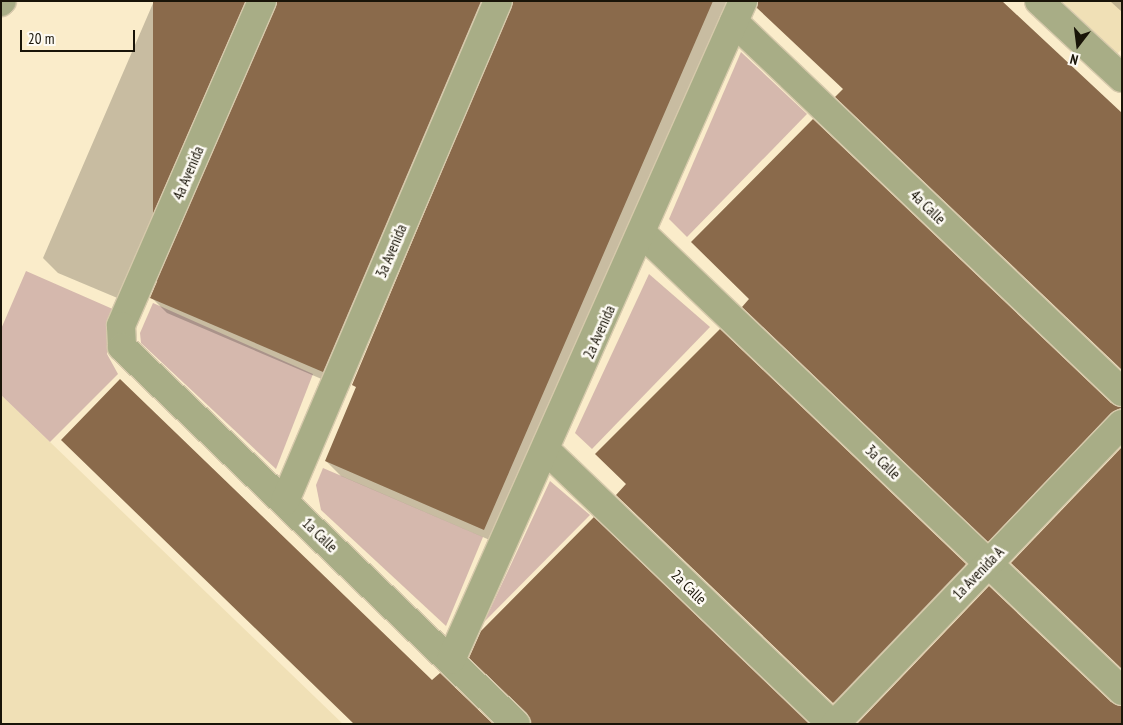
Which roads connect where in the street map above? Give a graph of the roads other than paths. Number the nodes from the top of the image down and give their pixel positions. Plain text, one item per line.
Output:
1 (262, 1) edge
2 (498, 1) edge
3 (1039, 1) edge
4 (739, 12) edge
5 (1120, 72) edge
6 (643, 234) junction
7 (122, 347) joint
8 (1122, 392) edge
9 (1122, 424) edge
10 (546, 450) junction
11 (285, 501) junction
12 (988, 562) junction
13 (451, 660) junction
14 (1122, 691) edge
15 (516, 724) edge
16 (834, 724) edge

1 - 7 street, 4a Avenida
2 - 11 street, 3a Avenida
3 - 5 street
4 - 6 street, 2a Avenida
4 - 8 street, 4a Calle
6 - 10 street, 2a Avenida
6 - 12 street, 3a Calle
7 - 11 street, 1a Calle
9 - 12 street, 1a Avenida A
10 - 13 street, 2a Avenida
10 - 16 street, 2a Calle
11 - 13 street, 1a Calle
12 - 14 street, 3a Calle
12 - 16 street, 1a Avenida A
13 - 15 street, 1a Calle

